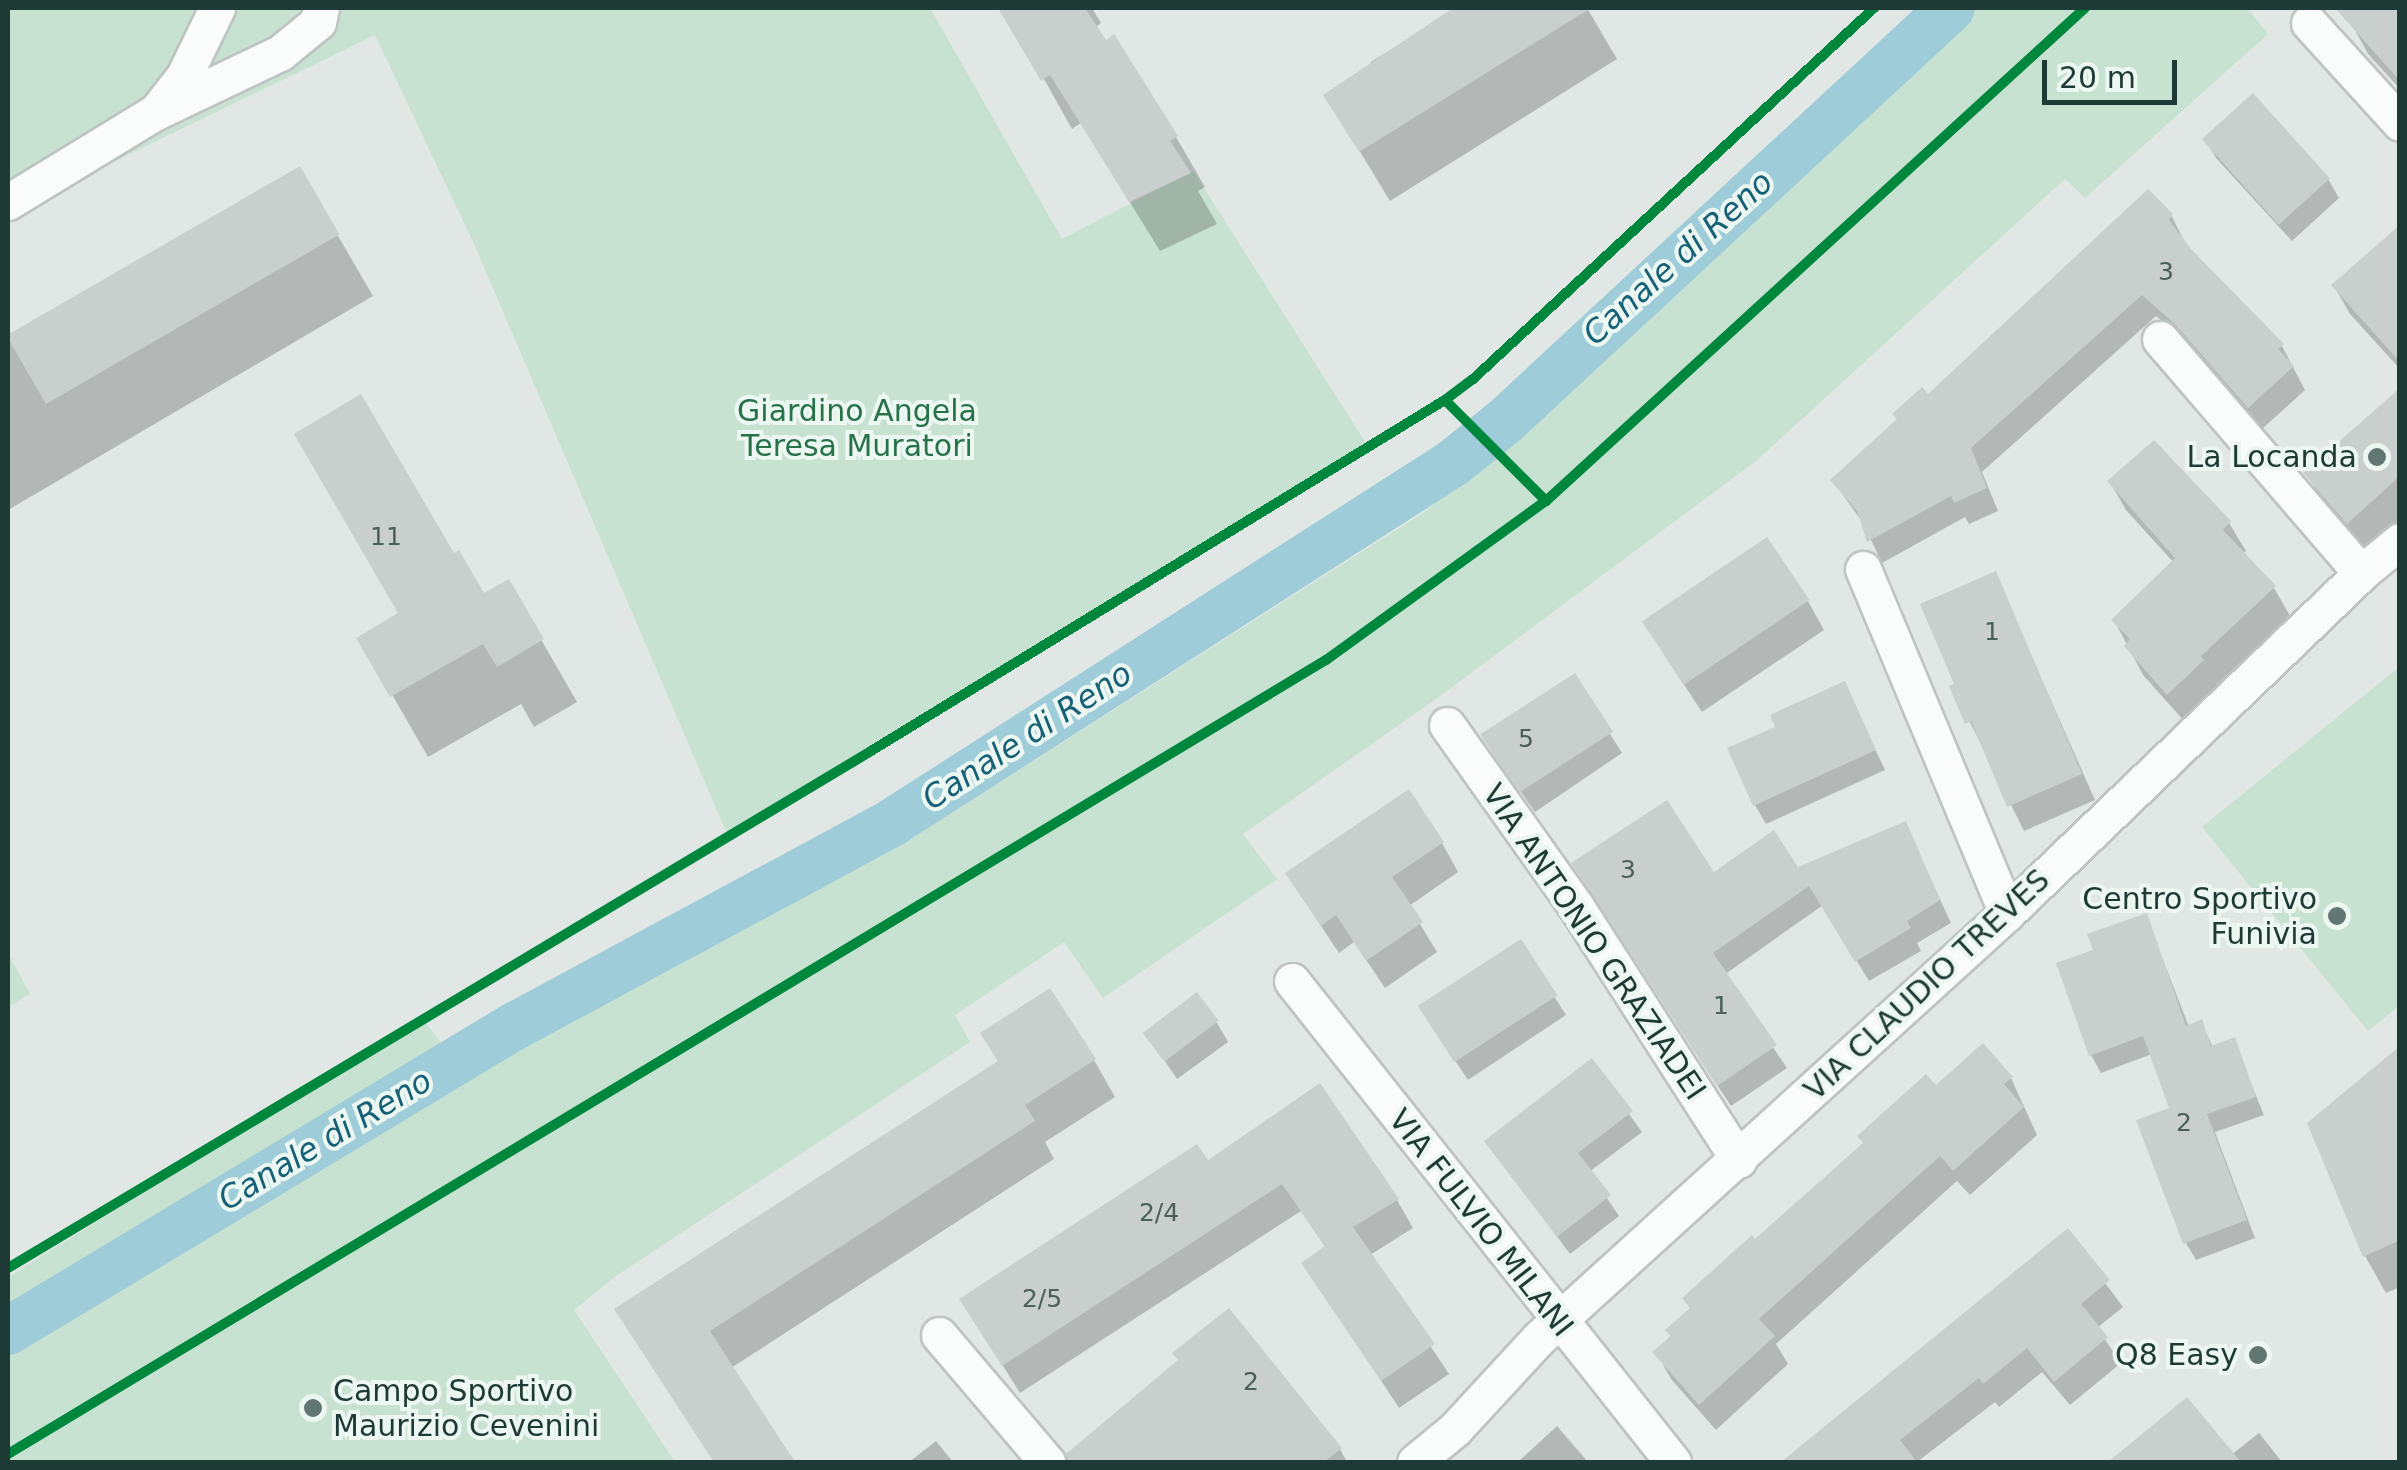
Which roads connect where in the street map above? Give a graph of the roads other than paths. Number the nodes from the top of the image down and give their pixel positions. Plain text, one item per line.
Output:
1 (216, 8) edge
2 (321, 8) edge
3 (2308, 23) dead end
4 (154, 113) junction
5 (2400, 123) edge
6 (8, 202) edge
7 (2160, 339) dead end
8 (2400, 541) edge
9 (1863, 569) dead end
10 (2361, 573) junction
11 (1447, 726) dead end
12 (2007, 914) junction
13 (1292, 982) dead end
14 (1739, 1160) junction
15 (1558, 1321) junction
16 (939, 1335) dead end
17 (1047, 1462) edge
18 (1416, 1462) edge
19 (1672, 1462) edge

1 - 4 street
2 - 4 street
3 - 5 street
4 - 6 street
7 - 10 street
8 - 10 street, VIA CLAUDIO TREVES
9 - 12 street
10 - 12 street, VIA CLAUDIO TREVES
11 - 14 street, VIA ANTONIO GRAZIADEI
12 - 14 street, VIA CLAUDIO TREVES
13 - 15 street, VIA FULVIO MILANI
14 - 15 street, VIA CLAUDIO TREVES
15 - 18 street, VIA CLAUDIO TREVES
15 - 19 street, VIA FULVIO MILANI
16 - 17 street

